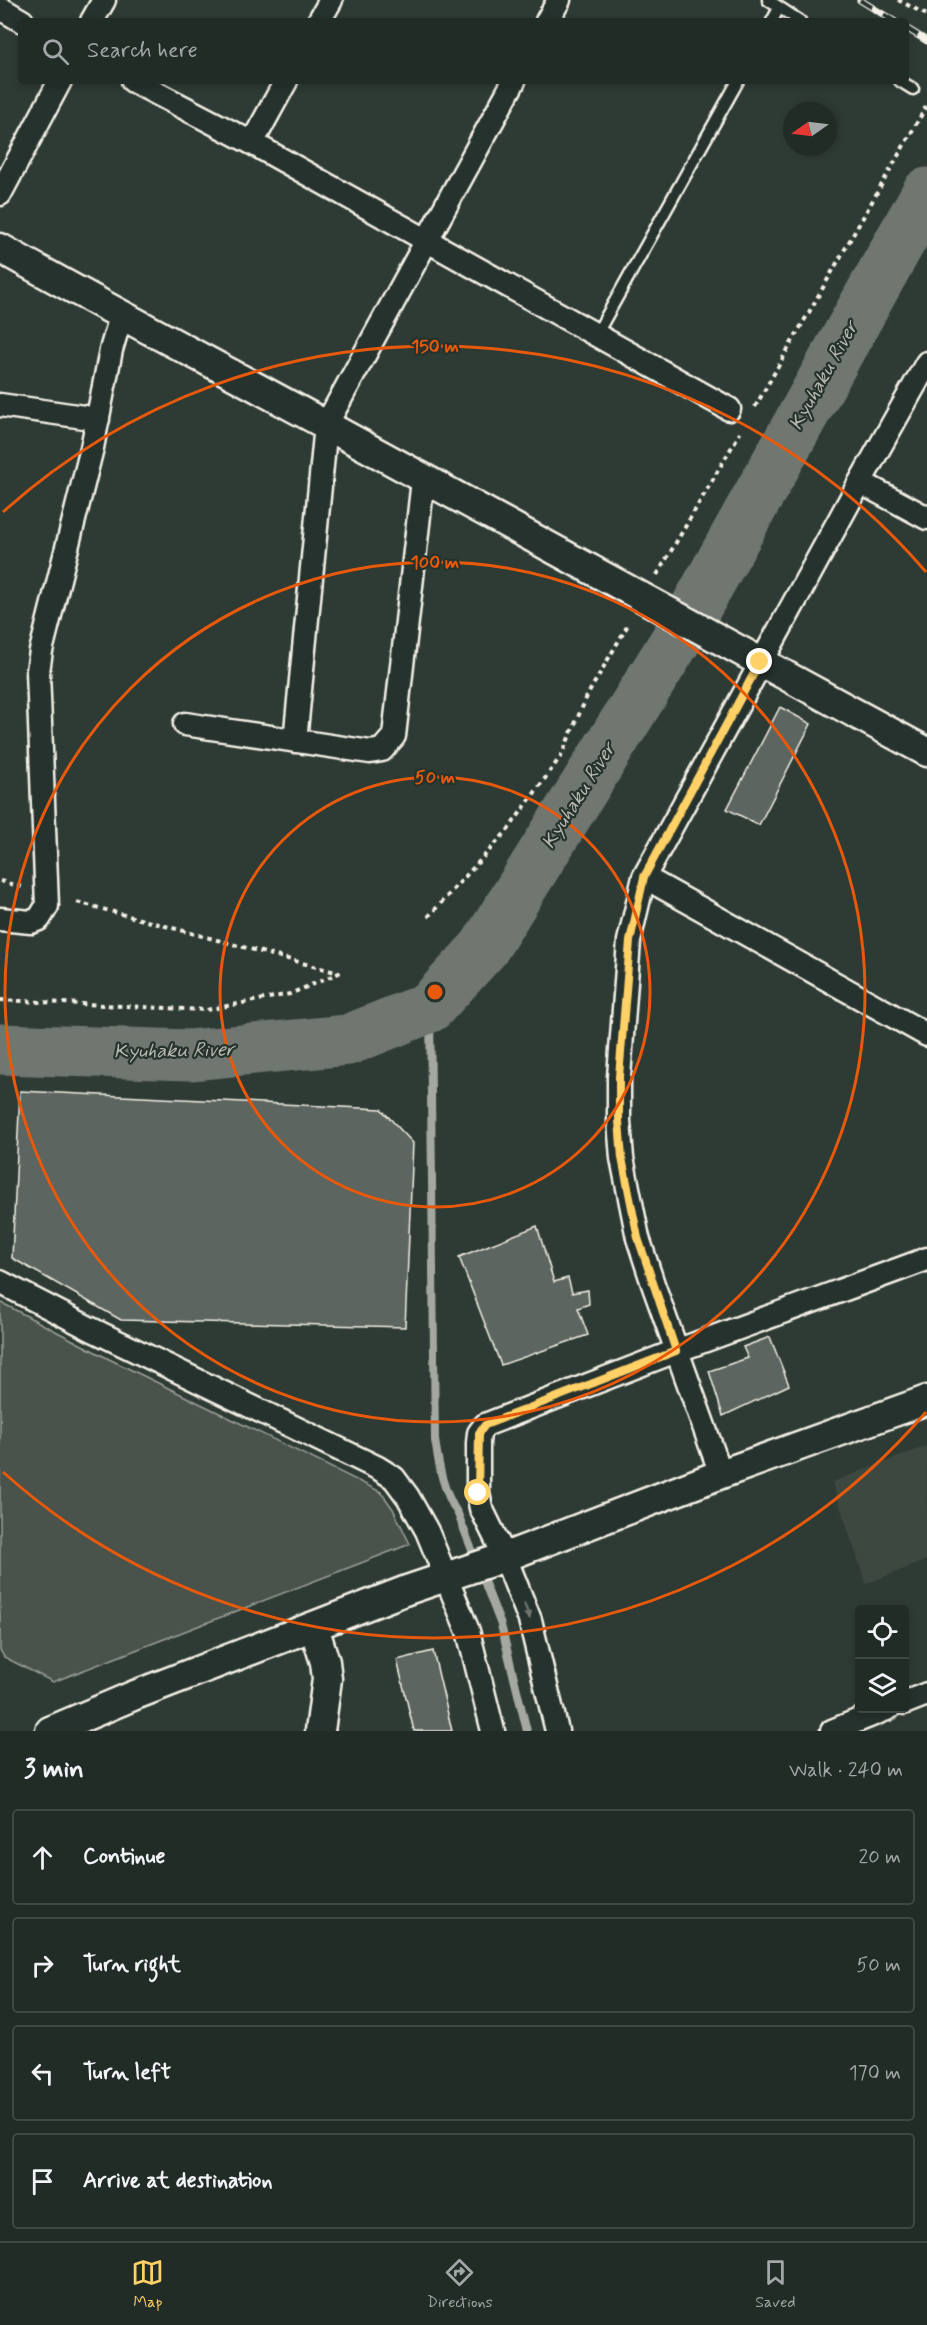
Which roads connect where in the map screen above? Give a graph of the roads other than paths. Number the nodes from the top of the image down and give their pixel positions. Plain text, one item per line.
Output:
1 (104, 0) edge
2 (331, 0) edge
3 (559, 0) edge
4 (768, 0) edge
5 (0, 8) edge
6 (778, 8) junction
7 (94, 18) edge
8 (321, 18) edge
9 (549, 18) edge
10 (773, 18) edge
11 (795, 18) edge
12 (18, 19) edge
13 (58, 84) edge
14 (139, 84) edge
15 (284, 84) edge
16 (512, 84) edge
17 (736, 84) edge
18 (905, 84) edge
19 (913, 89) dead end
20 (252, 143) junction
21 (0, 194) edge
22 (427, 241) junction
23 (0, 248) edge
24 (121, 316) junction
25 (596, 335) junction
26 (927, 363) edge
27 (0, 405) edge
28 (737, 416) road end
29 (98, 419) junction
30 (326, 425) junction
31 (423, 480) junction
32 (860, 482) junction
33 (927, 518) edge
34 (760, 662) junction
35 (185, 724) dead end
36 (295, 741) junction
37 (927, 752) edge
38 (644, 877) junction
39 (0, 919) edge
40 (927, 1035) edge
41 (927, 1259) edge
42 (0, 1282) edge
43 (676, 1351) junction
44 (927, 1400) edge
45 (721, 1474) junction
46 (498, 1559) junction
47 (455, 1574) junction
48 (314, 1627) junction
49 (877, 1713) edge
50 (51, 1731) edge
51 (320, 1731) edge
52 (493, 1731) edge
53 (556, 1731) edge
54 (832, 1731) edge

1 - 7 street
2 - 8 street
3 - 9 street
4 - 6 lane
5 - 12 street
6 - 10 lane
6 - 11 lane
13 - 21 street
14 - 20 street
15 - 20 street
16 - 22 street
17 - 25 lane
18 - 19 lane
20 - 22 street
22 - 25 street
22 - 30 street
23 - 24 street
24 - 29 street
24 - 30 street
25 - 28 street
26 - 32 street
27 - 29 street
29 - 39 street
30 - 31 street
30 - 36 street
31 - 34 street
31 - 36 street
32 - 33 street
32 - 34 street
34 - 37 street
34 - 38 street
35 - 36 street
38 - 40 street
38 - 43 street
41 - 43 street
42 - 47 street
43 - 45 street
43 - 46 street
44 - 45 street
45 - 46 street
46 - 47 street
46 -> 53 street
47 - 48 street
47 - 52 street
48 - 50 street
48 - 51 street
49 - 54 street

